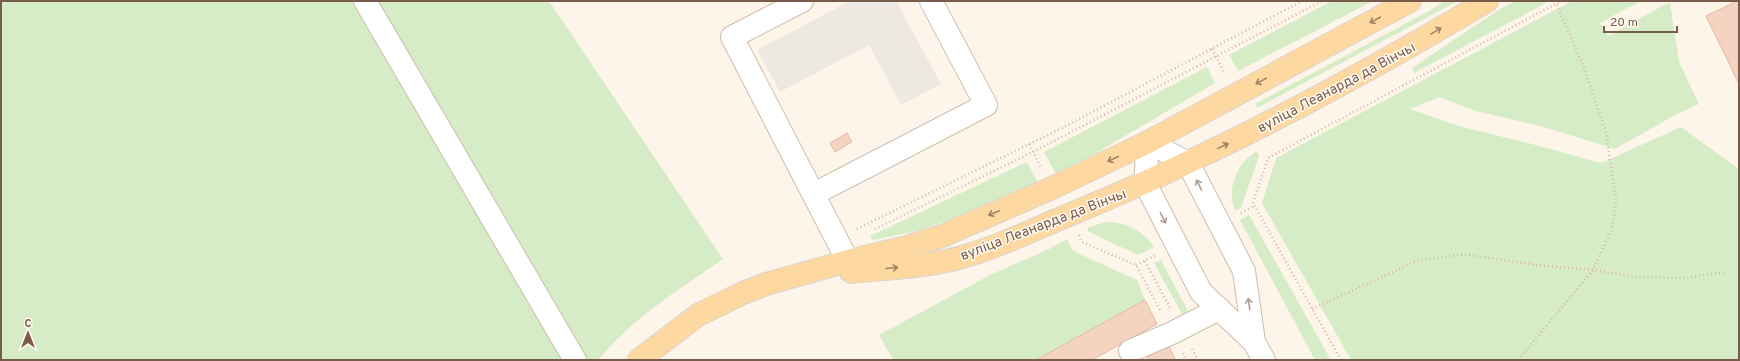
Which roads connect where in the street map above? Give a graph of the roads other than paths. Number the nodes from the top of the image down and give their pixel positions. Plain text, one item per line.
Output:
1 (366, 1) edge
2 (802, 1) edge
3 (931, 1) edge
4 (1410, 1) edge
5 (1487, 1) edge
6 (1148, 142) junction
7 (1188, 163) junction
8 (1145, 184) junction
9 (814, 194) junction
10 (845, 254) junction
11 (1219, 309) junction
12 (1130, 351) dead end
13 (1259, 351) edge
14 (575, 360) edge
15 (639, 360) edge

1 - 14 street
2 - 9 street
3 - 9 street
4 -> 6 main road, вуліца Леанарда да Вінчы
7 -> 5 main road, вуліца Леанарда да Вінчы
6 - 7 street
6 - 8 street
6 -> 10 main road, вуліца Леанарда да Вінчы
7 - 8 main road, вуліца Леанарда да Вінчы
13 -> 7 street
10 -> 8 main road, вуліца Леанарда да Вінчы
8 -> 11 street
9 - 10 street
10 - 15 main road, вуліца Леанарда да Вінчы
11 - 12 street
11 - 13 street

